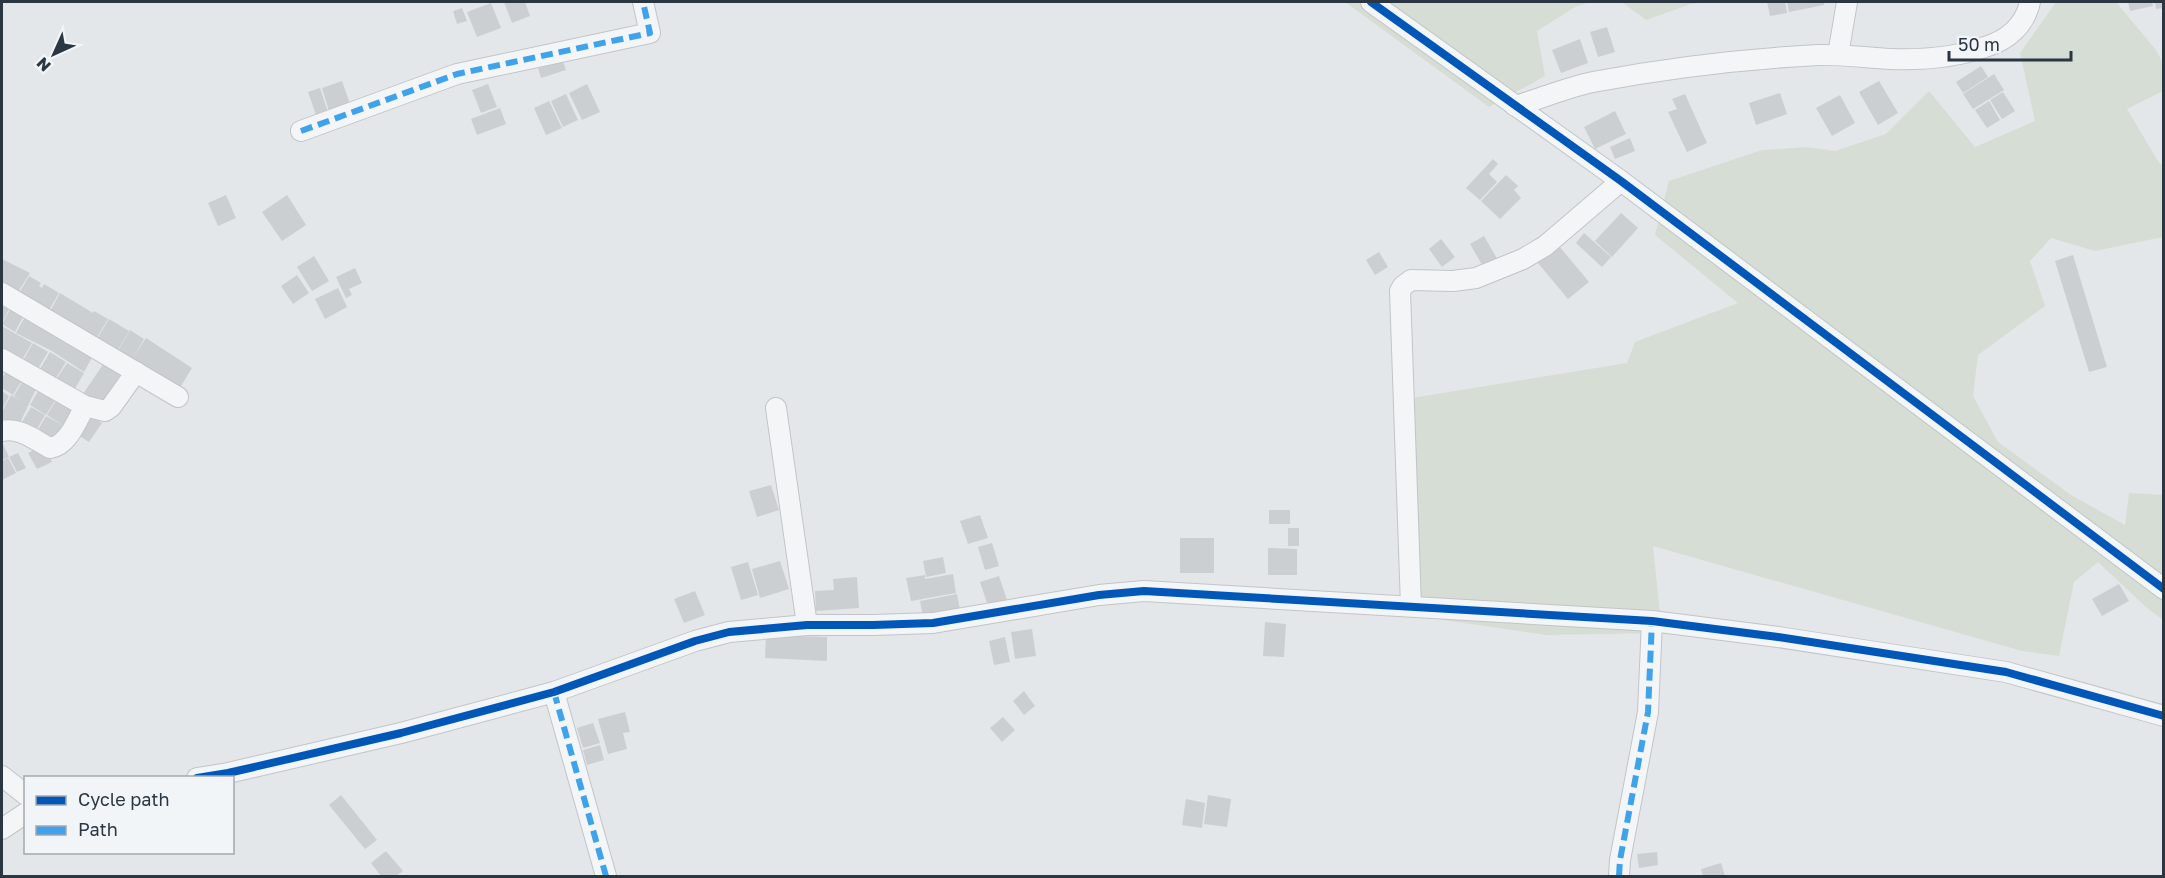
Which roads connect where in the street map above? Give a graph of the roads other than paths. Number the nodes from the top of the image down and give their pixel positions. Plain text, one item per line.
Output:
1 (643, 2) edge
2 (1371, 2) edge
3 (1847, 2) edge
4 (2031, 2) edge
5 (1838, 55) junction
6 (1515, 106) junction
7 (301, 131) dead end
8 (1621, 181) junction
9 (2, 293) edge
10 (2, 358) edge
11 (136, 372) junction
12 (178, 397) dead end
13 (85, 406) junction
14 (776, 408) dead end
15 (2, 431) edge
16 (2163, 589) edge
17 (1411, 606) junction
18 (1652, 621) junction
19 (807, 625) junction
20 (554, 692) junction
21 (2163, 716) edge
22 (2, 776) edge
23 (205, 776) edge
24 (24, 793) edge
25 (24, 814) edge
26 (2, 829) edge
27 (606, 876) edge
28 (1618, 876) edge

1 - 7 street
2 - 6 street
3 - 5 street
4 - 5 street
5 - 6 street
6 - 8 street
8 - 16 street
8 - 17 street
9 - 11 street
10 - 13 street
11 - 12 street
11 - 13 street
13 - 15 street
14 - 19 street
17 - 18 street
17 - 19 street
18 - 21 street
18 - 28 street
19 - 20 street
20 - 23 street
20 - 27 street
22 - 24 street
25 - 26 street

